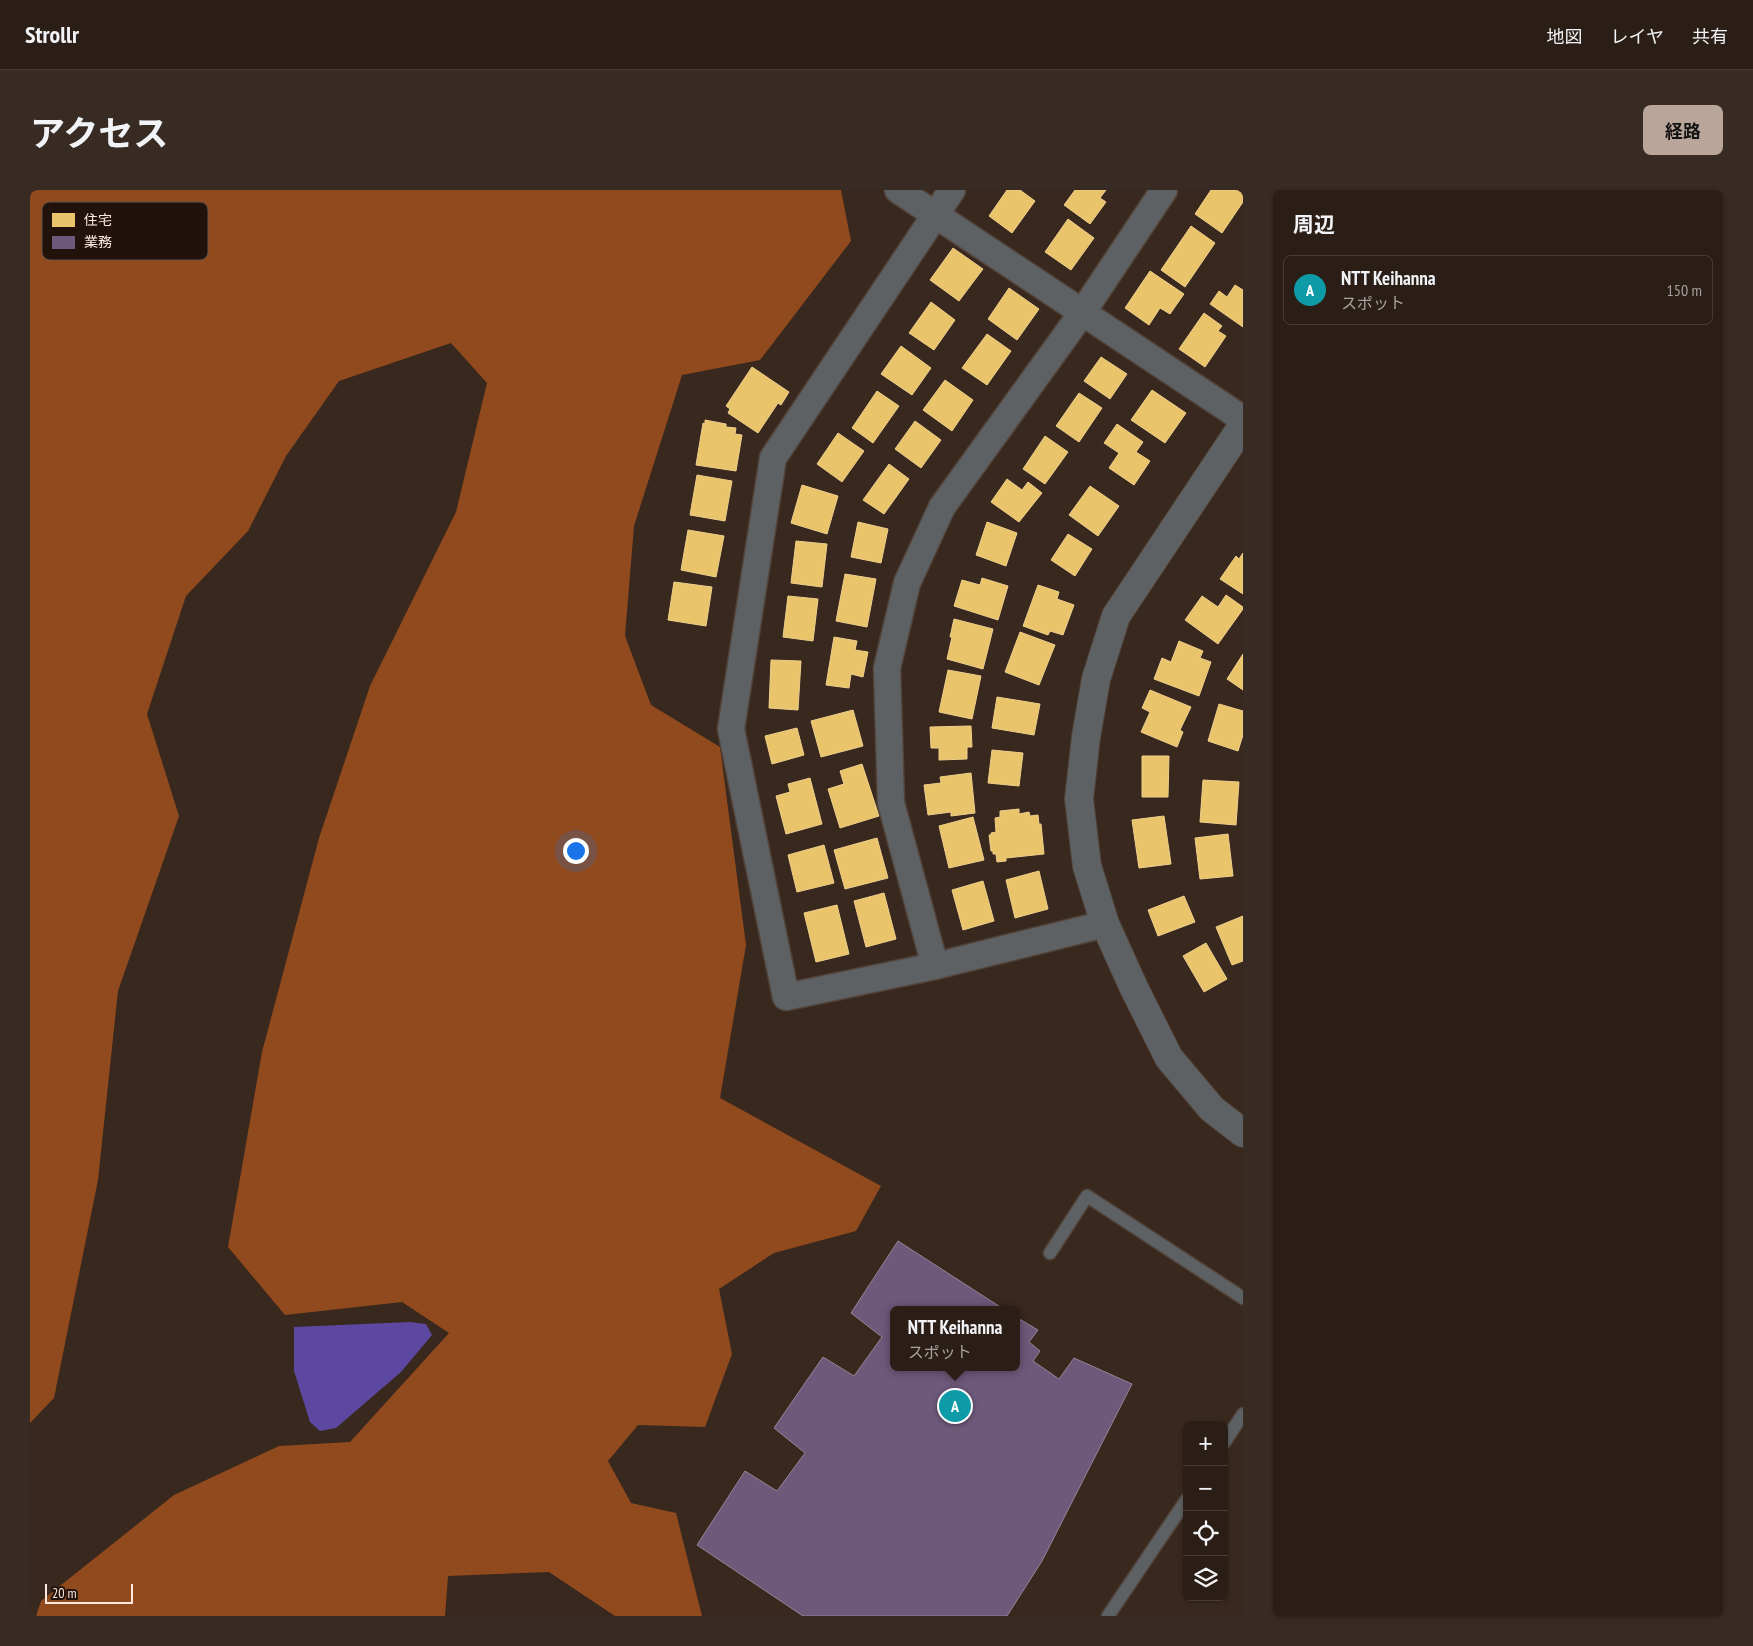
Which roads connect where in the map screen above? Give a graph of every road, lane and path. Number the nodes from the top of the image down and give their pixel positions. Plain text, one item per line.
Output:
1 (898, 190) edge
2 (952, 190) edge
3 (1164, 190) edge
4 (935, 216) junction
5 (1082, 313) junction
6 (1243, 419) edge
7 (1243, 425) edge
8 (1104, 924) junction
9 (935, 966) junction
10 (1243, 1132) edge
11 (1050, 1253) dead end
12 (1243, 1298) edge
13 (1243, 1414) edge
14 (1228, 1436) edge
15 (1183, 1505) edge
16 (1108, 1616) edge

1 - 4 street
2 - 4 street
3 - 5 street
4 - 5 street
4 - 9 street
5 - 6 street
5 - 9 street
7 - 8 street
8 - 9 street
8 - 10 street
11 - 12 lane
13 - 14 lane
15 - 16 lane

